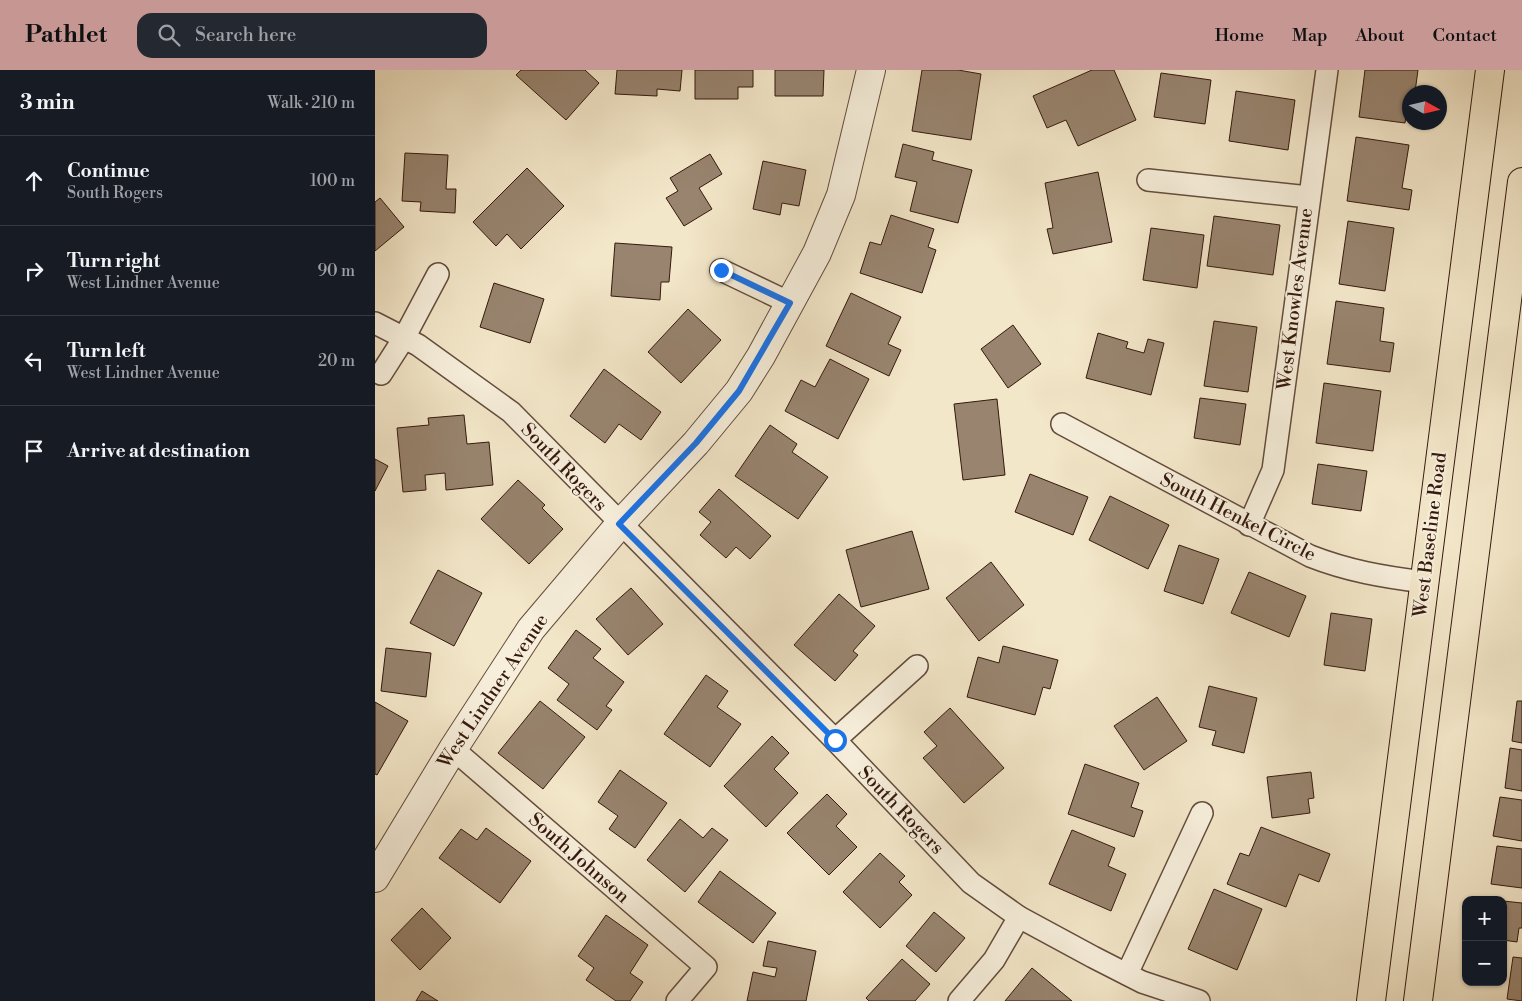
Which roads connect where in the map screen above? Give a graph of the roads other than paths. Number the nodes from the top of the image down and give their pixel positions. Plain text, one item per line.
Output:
1 (871, 70) edge
2 (1327, 70) edge
3 (1490, 70) edge
4 (1148, 180) dead end
5 (1522, 182) edge
6 (1309, 197) junction
7 (721, 270) dead end
8 (438, 274) dead end
9 (790, 303) junction
10 (375, 323) edge
11 (404, 338) junction
12 (381, 374) dead end
13 (1062, 424) dead end
14 (619, 524) junction
15 (1249, 525) junction
16 (1424, 582) junction
17 (917, 666) dead end
18 (835, 740) junction
19 (453, 749) junction
20 (1202, 813) dead end
21 (375, 878) edge
22 (1019, 917) junction
23 (1127, 974) junction
24 (677, 1001) edge
25 (959, 1001) edge
26 (1199, 1001) edge
27 (1371, 1001) edge
28 (1418, 1001) edge

1 - 9 street, West Lindner Avenue
2 - 6 street, West Knowles Avenue
3 - 16 main road, West Baseline Road
4 - 6 street
5 - 28 main road
6 - 15 street, West Knowles Avenue
7 - 9 street
8 - 11 street
9 - 14 street, West Lindner Avenue
10 - 11 street, South Rogers
11 - 12 street
11 - 14 street, South Rogers
13 - 15 street, South Henkel Circle
14 - 18 street, South Rogers
14 - 19 street, West Lindner Avenue
15 - 16 street, South Henkel Circle
16 - 27 main road, West Baseline Road
17 - 18 street
18 - 22 street, South Rogers
19 - 21 street, West Lindner Avenue
19 - 24 street, South Johnson
20 - 23 street
22 - 23 street, South Rogers
22 - 25 street
23 - 26 street, South Rogers

